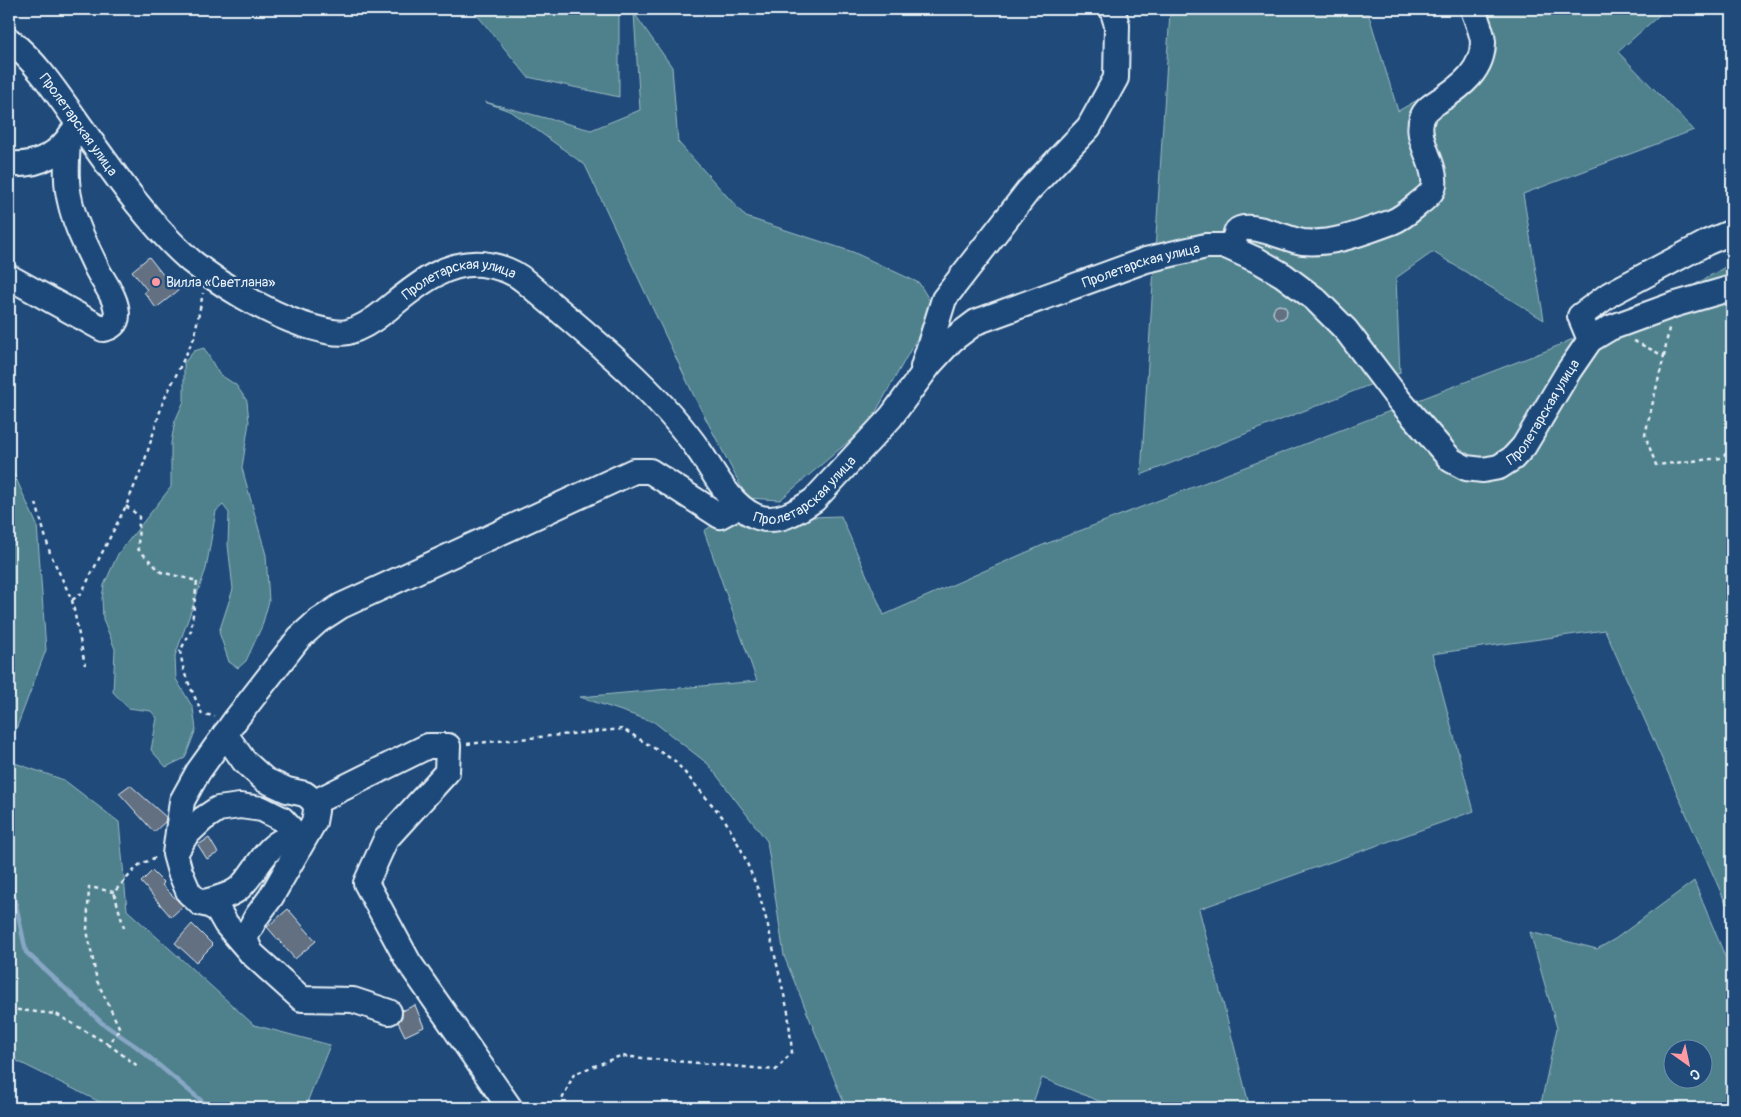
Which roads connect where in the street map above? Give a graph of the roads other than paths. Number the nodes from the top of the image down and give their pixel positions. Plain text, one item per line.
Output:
1 (1112, 9) edge
2 (1473, 9) edge
3 (9, 40) edge
4 (73, 131) junction
5 (9, 164) edge
6 (1732, 232) edge
7 (1226, 246) junction
8 (9, 277) edge
9 (1732, 288) edge
10 (1590, 340) junction
11 (920, 379) junction
12 (730, 498) junction
13 (230, 727) junction
14 (315, 802) junction
15 (302, 842) junction
16 (175, 854) junction
17 (200, 903) junction
18 (251, 953) junction
19 (389, 1012) dead end
20 (510, 1108) edge

1 - 11 street
2 - 7 street
3 - 4 street, Пролетарская улица
4 - 5 street
4 - 8 street
4 - 12 street, Пролетарская улица
6 - 10 street
7 - 10 street, Пролетарская улица
7 - 11 street, Пролетарская улица
9 - 10 street, Пролетарская улица
11 - 12 street, Пролетарская улица
12 - 13 street
13 - 14 street
13 - 16 street
14 - 15 street
14 - 20 street
15 - 16 street
15 - 17 street
15 - 18 street
16 - 17 street
17 - 18 street
18 - 19 street

